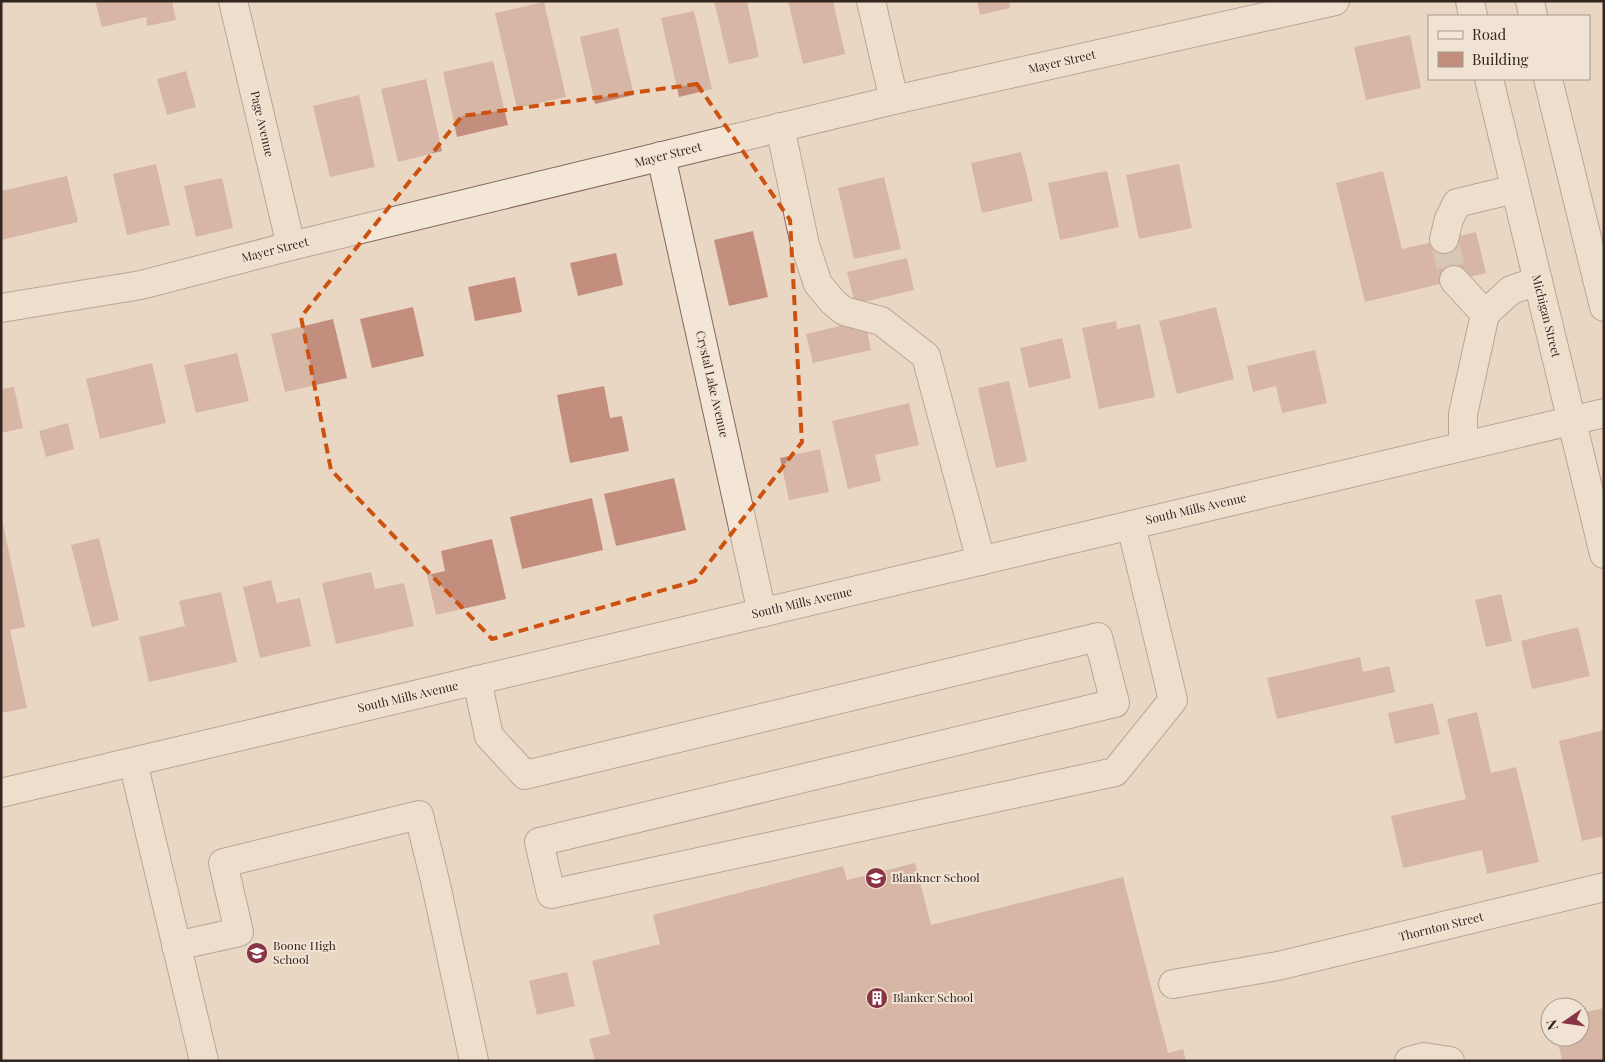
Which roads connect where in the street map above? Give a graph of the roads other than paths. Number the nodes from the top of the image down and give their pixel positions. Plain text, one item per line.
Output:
1 (233, 1) edge
2 (871, 1) edge
3 (1335, 1) edge
4 (1470, 1) edge
5 (1530, 1) edge
6 (1474, 15) edge
7 (1534, 15) edge
8 (1489, 80) edge
9 (1548, 80) edge
10 (894, 100) junction
11 (780, 128) junction
12 (661, 156) junction
13 (1515, 189) junction
14 (1444, 239) tunnel mouth
15 (291, 246) junction
16 (1454, 280) tunnel mouth
17 (1538, 281) junction
18 (1604, 307) edge
19 (1, 308) edge
20 (1485, 314) junction
21 (1604, 413) edge
22 (1572, 420) junction
23 (1463, 446) junction
24 (1131, 525) junction
25 (1604, 554) edge
26 (981, 561) junction
27 (762, 613) junction
28 (477, 680) junction
29 (133, 762) junction
30 (1, 793) edge
31 (1604, 887) edge
32 (176, 946) junction
33 (1173, 984) dead end
34 (204, 1061) edge
35 (474, 1061) edge
36 (1409, 1061) edge
37 (1450, 1061) edge

1 - 15 street, Page Avenue
2 - 10 street
3 - 10 street, Mayer Street
4 - 6 street
5 - 7 street
8 - 13 street, Michigan Street
9 - 18 street
10 - 11 street, Mayer Street
11 - 12 street, Mayer Street
11 - 26 street
12 - 15 street, Mayer Street
12 - 27 street, Crystal Lake Avenue
13 - 14 street
13 - 17 street, Michigan Street
15 - 19 street, Mayer Street
16 - 20 street
17 - 20 street
17 - 22 street, Michigan Street
20 - 23 street
21 - 22 street, South Mills Avenue
22 - 23 street, South Mills Avenue
22 - 25 street, Michigan Street
23 - 24 street, South Mills Avenue
24 - 26 street, South Mills Avenue
24 - 28 street
26 - 27 street, South Mills Avenue
27 - 28 street, South Mills Avenue
28 - 29 street, South Mills Avenue
29 - 30 street, South Mills Avenue
29 - 32 street
31 - 33 street, Thornton Street
32 - 34 street
32 - 35 street
36 - 37 street

